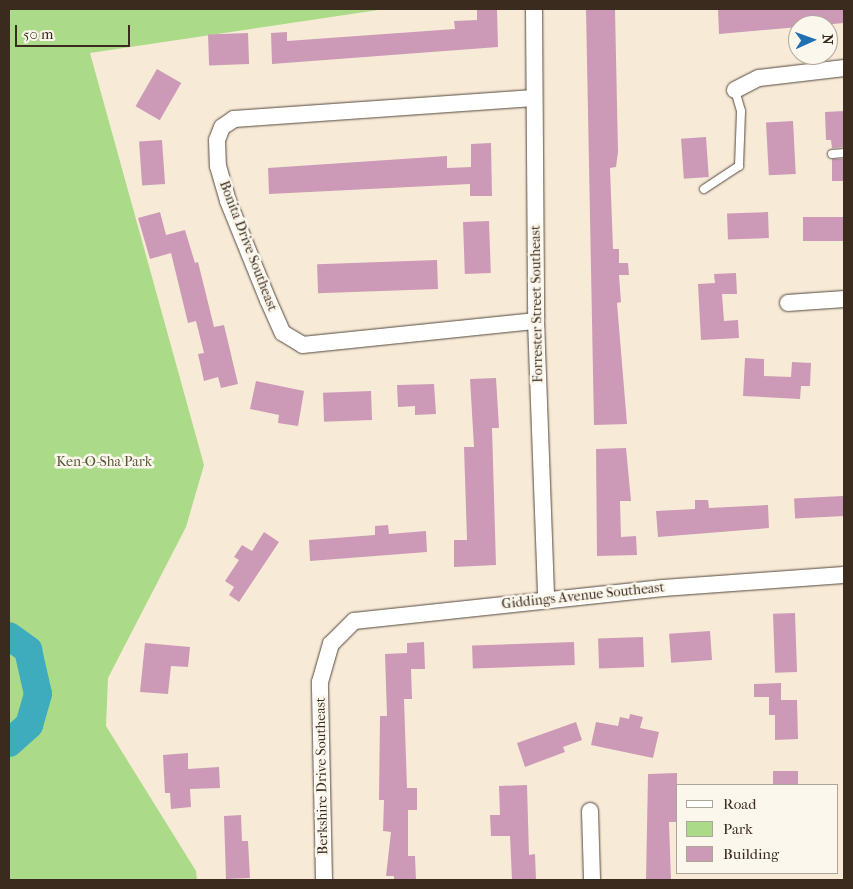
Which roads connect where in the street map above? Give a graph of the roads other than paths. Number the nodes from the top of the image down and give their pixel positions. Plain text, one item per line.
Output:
1 (534, 9) edge
2 (844, 68) edge
3 (735, 90) joint
4 (534, 98) junction
5 (844, 153) edge
6 (832, 154) dead end
7 (704, 189) dead end
8 (844, 299) edge
9 (788, 303) dead end
10 (536, 321) junction
11 (844, 575) edge
12 (546, 599) junction
13 (331, 644) joint
14 (590, 812) dead end
15 (324, 880) edge
16 (592, 880) edge

1 - 4 street, Forrester Street Southeast
2 - 3 street
3 - 7 lane
4 - 10 street, Forrester Street Southeast
4 - 10 street, Bonita Drive Southeast
5 - 6 lane
8 - 9 street
10 - 12 street, Forrester Street Southeast
11 - 12 street, Giddings Avenue Southeast
12 - 13 street, Giddings Avenue Southeast
13 - 15 street, Berkshire Drive Southeast
14 - 16 street

